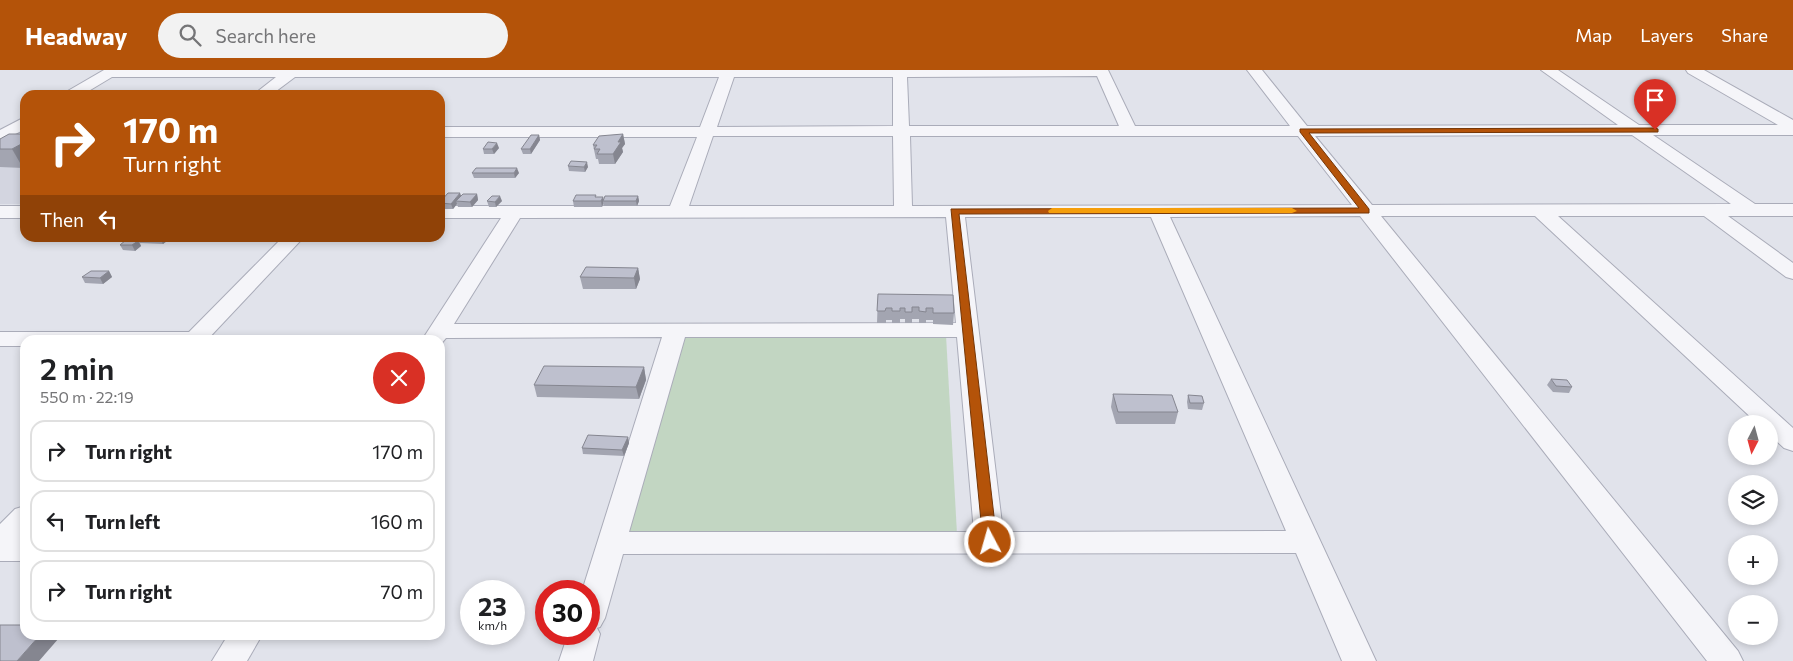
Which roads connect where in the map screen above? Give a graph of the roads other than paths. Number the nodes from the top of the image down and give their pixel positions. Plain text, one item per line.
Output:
1 (1254, 70) edge
2 (1548, 70) edge
3 (1693, 70) edge
4 (109, 71) edge
5 (391, 71) edge
6 (453, 71) edge
7 (728, 71) edge
8 (1102, 71) edge
9 (291, 72) junction
10 (900, 72) junction
11 (79, 90) edge
12 (268, 90) edge
13 (20, 124) edge
14 (1793, 129) edge
15 (1635, 130) junction
16 (707, 131) junction
17 (902, 131) junction
18 (1129, 131) junction
19 (1303, 131) junction
20 (20, 132) edge
21 (445, 132) edge
22 (3, 133) edge
23 (1708, 210) junction
24 (1751, 210) junction
25 (1793, 210) edge
26 (678, 211) junction
27 (903, 211) junction
28 (954, 211) junction
29 (1158, 211) junction
30 (1366, 211) junction
31 (1541, 211) junction
32 (0, 212) edge
33 (20, 212) edge
34 (445, 212) edge
35 (514, 212) junction
36 (289, 242) edge
37 (1793, 273) edge
38 (676, 330) junction
39 (967, 330) junction
40 (199, 335) edge
41 (436, 335) edge
42 (0, 339) edge
43 (20, 339) edge
44 (1793, 442) edge
45 (20, 521) edge
46 (0, 542) edge
47 (990, 542) junction
48 (1306, 542) junction
49 (612, 543) junction
50 (0, 550) edge
51 (20, 550) edge
52 (600, 582) edge
53 (243, 640) edge
54 (581, 645) edge
55 (229, 661) edge
56 (576, 661) edge
57 (1359, 661) edge
58 (1726, 661) edge

1 - 19 street
2 - 15 street
3 - 14 street
4 - 9 street
4 - 11 street
5 - 6 street
5 - 9 street
6 - 7 street
7 - 10 street
7 - 16 street
8 - 10 street
8 - 18 street
9 - 12 street
10 - 17 street
13 - 22 street
14 - 15 street
15 - 19 street
15 - 24 street
16 - 17 street
16 - 21 street
16 - 26 street
17 - 18 street
17 - 27 street
18 - 19 street
19 - 30 street
20 - 22 street
23 - 24 street
23 - 31 street
23 - 37 street
24 - 25 street
26 - 27 street
26 - 35 street
27 - 28 street
28 - 29 street
28 - 39 street
29 - 30 street
29 - 48 street
30 - 31 street
30 - 58 street
31 - 44 street
32 - 33 street
34 - 35 street
35 - 41 street
36 - 40 street
38 - 39 street
38 - 41 street
38 - 49 street
39 - 47 street
42 - 43 street
45 - 46 street
47 - 48 street
47 - 49 street
48 - 57 street
49 - 52 street
50 - 51 street
53 - 55 street
54 - 56 street

